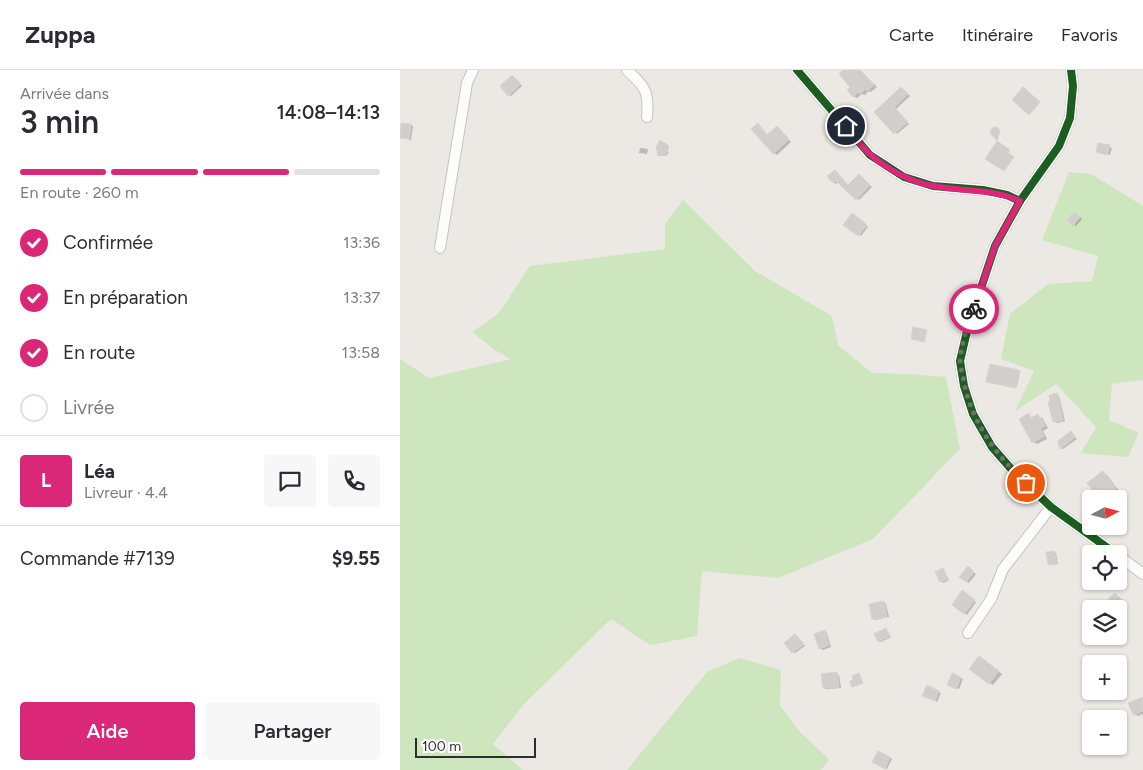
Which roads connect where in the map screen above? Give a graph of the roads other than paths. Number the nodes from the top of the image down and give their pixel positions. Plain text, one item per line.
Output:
1 (472, 70) edge
2 (627, 70) edge
3 (797, 70) edge
4 (1071, 70) edge
5 (647, 117) dead end
6 (1020, 201) junction
7 (440, 248) dead end
8 (1051, 507) junction
9 (1104, 545) edge
10 (1127, 562) edge
11 (1143, 574) edge
12 (968, 632) dead end

1 - 7 street
2 - 5 street
3 - 6 street
4 - 6 street
6 - 8 street
8 - 9 street
8 - 12 street
10 - 11 street

